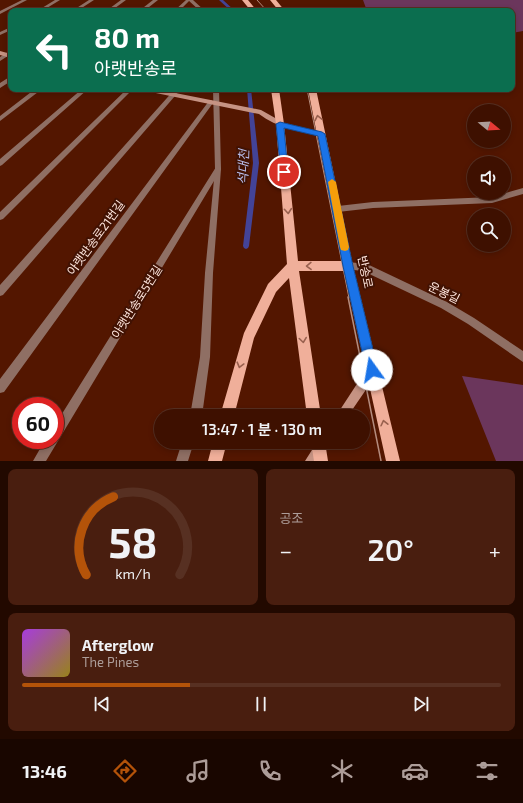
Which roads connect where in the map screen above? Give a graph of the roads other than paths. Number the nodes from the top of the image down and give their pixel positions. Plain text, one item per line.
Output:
1 (25, 0) edge
2 (58, 0) edge
3 (92, 0) edge
4 (124, 0) edge
5 (156, 0) edge
6 (189, 0) edge
7 (245, 0) edge
8 (273, 0) edge
9 (10, 8) edge
10 (44, 8) edge
11 (79, 8) edge
12 (112, 8) edge
13 (145, 8) edge
14 (180, 8) edge
15 (199, 8) edge
16 (252, 8) edge
17 (280, 8) edge
18 (35, 92) edge
19 (82, 92) edge
20 (127, 92) edge
21 (176, 92) edge
22 (216, 92) edge
23 (275, 92) edge
24 (313, 92) edge
25 (216, 103) junction
26 (0, 119) edge
27 (280, 124) junction
28 (322, 134) junction
29 (0, 163) edge
30 (218, 169) junction
31 (523, 191) edge
32 (338, 209) junction
33 (0, 217) edge
34 (293, 266) junction
35 (348, 266) junction
36 (0, 292) edge
37 (523, 357) edge
38 (372, 370) junction
39 (0, 388) edge
40 (197, 409) edge
41 (229, 409) edge
42 (313, 409) edge
43 (347, 409) edge
44 (64, 420) edge
45 (46, 449) edge
46 (186, 449) edge
47 (218, 449) edge
48 (39, 461) edge
49 (182, 461) edge
50 (215, 461) edge
51 (393, 461) edge

1 - 9 street
2 - 10 street
3 - 11 street
4 - 12 street
5 - 13 street
6 - 14 street
6 - 15 street
7 - 16 main road
8 - 17 main road
18 - 26 street
19 - 29 street
20 - 33 street
21 - 25 main road
21 - 36 street
22 - 25 street
23 - 27 main road
28 -> 24 main road, 반송로
25 - 27 main road
25 - 30 street
25 - 39 street, 아랫반송로21번길
27 - 28 main road
27 -> 34 main road
28 - 32 main road, 반송로
30 - 40 street
30 - 44 street, 아랫반송로5번길
31 - 32 street
32 - 35 main road, 반송로
35 -> 34 main road
34 -> 41 main road
34 -> 42 main road
35 - 37 street, 운봉길
35 - 38 main road, 반송로
38 - 43 main road
51 -> 38 main road, 반송로
45 - 48 street
46 - 49 street
47 - 50 main road

